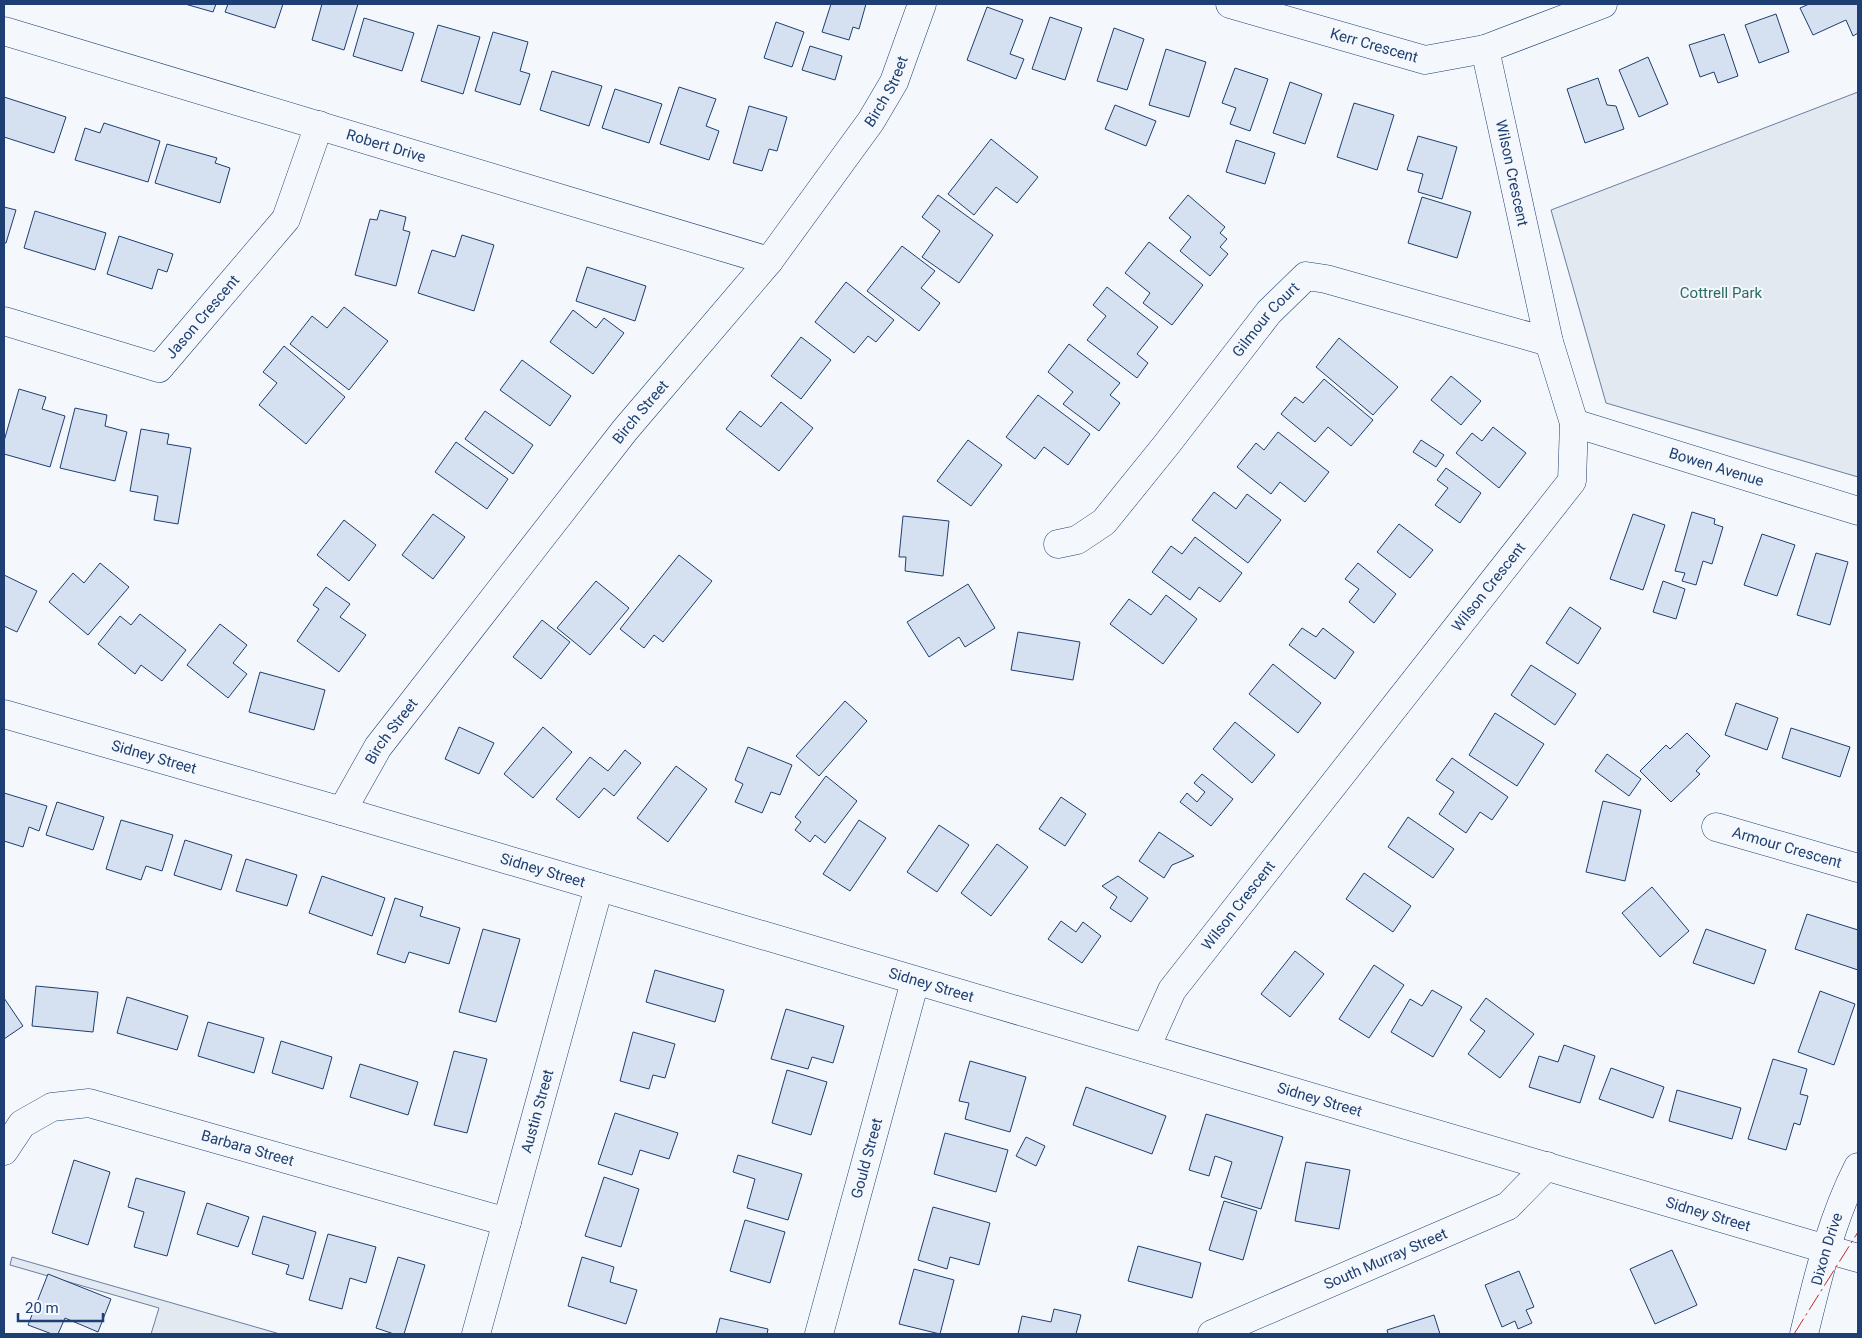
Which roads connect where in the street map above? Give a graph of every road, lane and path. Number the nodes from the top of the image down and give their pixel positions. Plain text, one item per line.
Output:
1 (922, 4) edge
2 (1230, 4) edge
3 (1603, 4) edge
4 (4, 31) edge
5 (1485, 49) junction
6 (319, 125) junction
7 (769, 261) junction
8 (4, 321) edge
9 (1549, 342) junction
10 (1574, 423) junction
11 (1858, 511) edge
12 (1058, 544) dead end
13 (4, 714) edge
14 (342, 812) junction
15 (1716, 827) dead end
16 (1858, 868) edge
17 (599, 887) junction
18 (915, 981) junction
19 (1146, 1048) junction
20 (4, 1151) edge
21 (1547, 1166) junction
22 (1858, 1167) edge
23 (507, 1222) junction
24 (1826, 1249) junction
25 (1858, 1258) edge
26 (476, 1334) edge
27 (819, 1334) edge
28 (1212, 1334) edge
29 (1804, 1334) edge

1 - 7 street, Birch Street
2 - 5 street, Kerr Crescent
3 - 5 street, Kerr Crescent
4 - 6 street, Robert Drive
5 - 9 street, Wilson Crescent
6 - 7 street, Robert Drive
6 - 8 street, Jason Crescent
7 - 14 street, Birch Street
9 - 10 street, Wilson Crescent
9 - 12 street, Gilmour Court
10 - 11 street, Bowen Avenue
10 - 19 street, Wilson Crescent
13 - 14 street, Sidney Street
14 - 17 street, Sidney Street
15 - 16 street, Armour Crescent
17 - 18 street, Sidney Street
17 - 23 street, Austin Street
18 - 19 street, Sidney Street
18 - 27 street, Gould Street
19 - 21 street, Sidney Street
20 - 23 street, Barbara Street
21 - 24 street, Sidney Street
21 - 28 street, South Murray Street
22 - 24 street, Dixon Drive
23 - 26 street, Austin Street
24 - 25 street, Sidney Street
24 - 29 street, Dixon Drive

